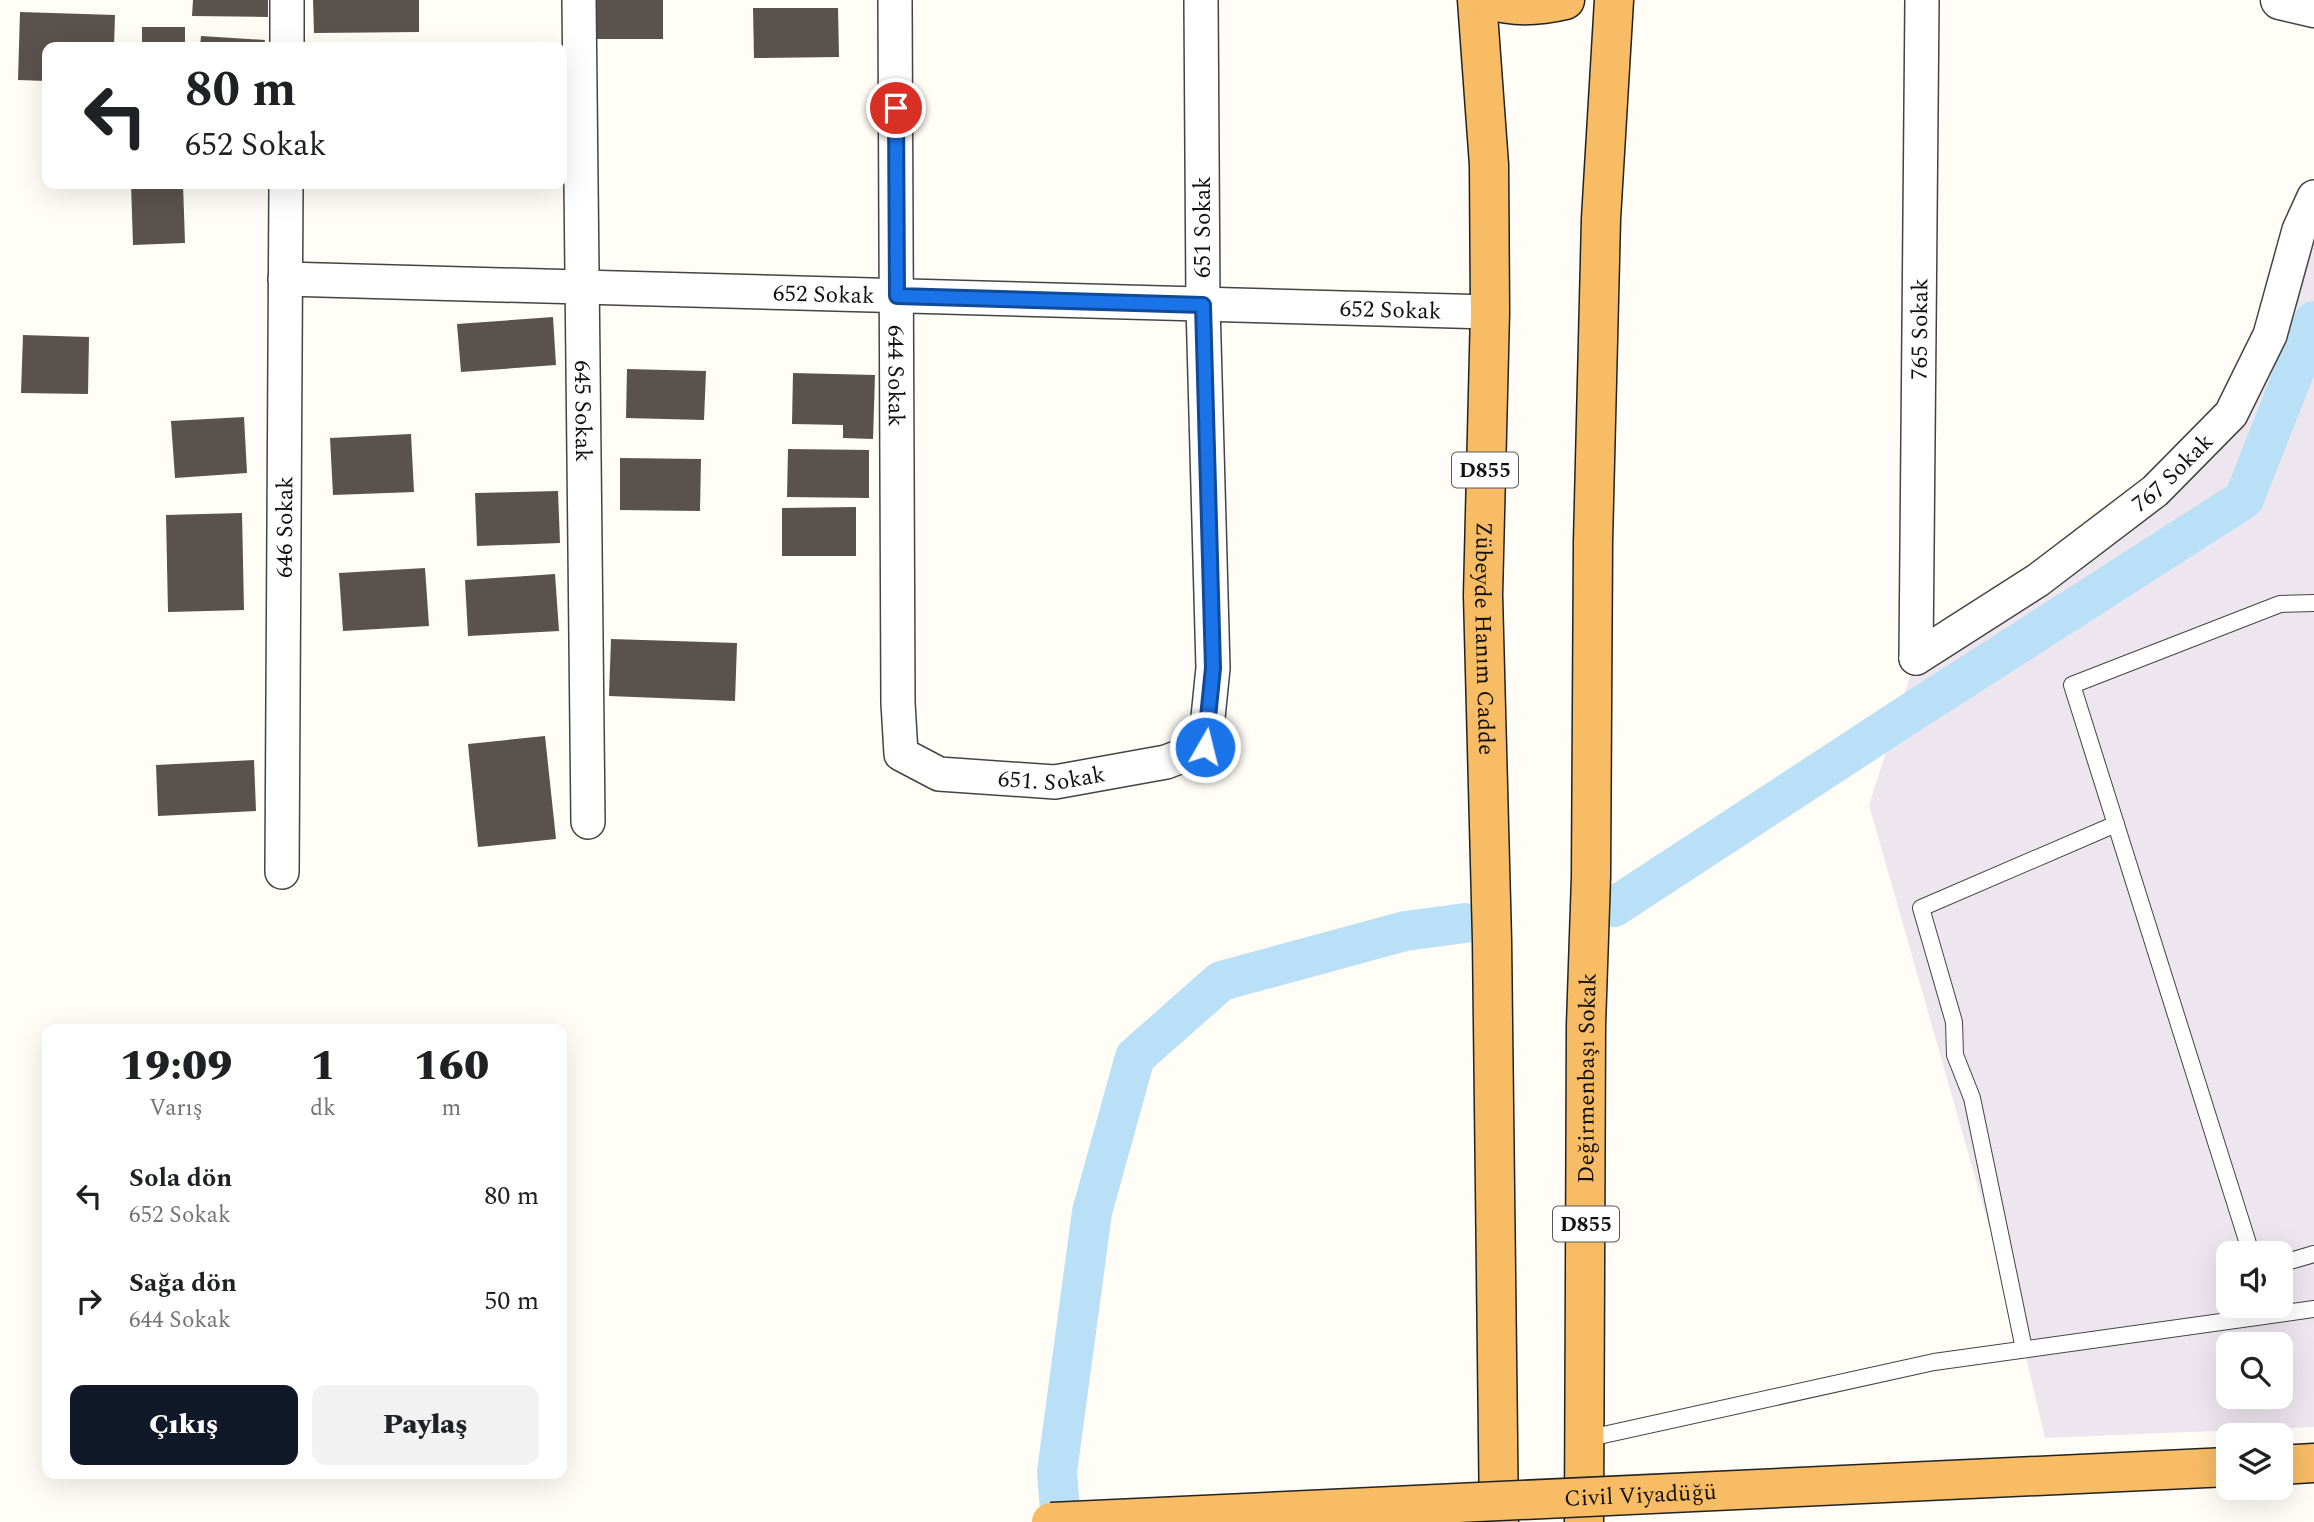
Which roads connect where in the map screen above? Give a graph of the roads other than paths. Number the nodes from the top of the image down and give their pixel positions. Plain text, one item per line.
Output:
1 (287, 0) edge
2 (579, 0) edge
3 (895, 0) edge
4 (1201, 0) edge
5 (1477, 0) edge
6 (1490, 0) edge
7 (1565, 0) edge
8 (1614, 0) edge
9 (1922, 0) edge
10 (2280, 0) edge
11 (2314, 8) edge
12 (287, 42) edge
13 (286, 189) edge
14 (2314, 197) edge
15 (285, 279) junction
16 (582, 288) junction
17 (897, 296) junction
18 (1203, 305) junction
19 (1490, 312) junction
20 (2314, 603) edge
21 (1916, 658) joint
22 (1205, 747) joint
23 (901, 754) joint
24 (588, 821) dead end
25 (2116, 824) junction
26 (282, 872) dead end
27 (2247, 1241) edge
28 (2314, 1254) edge
29 (2293, 1260) edge
30 (2314, 1309) edge
31 (2024, 1349) junction
32 (1585, 1439) junction
33 (2314, 1463) edge
34 (2293, 1464) edge
35 (2216, 1468) edge
36 (1051, 1522) edge
37 (1499, 1522) edge
38 (1584, 1522) edge

1 - 12 street
2 - 16 street, 645 Sokak
3 - 17 street, 644 Sokak
4 - 18 street, 651 Sokak
5 - 19 highway, Zübeyde Hanım Cadde / D855
6 - 7 highway
8 - 32 highway, Değirmenbaşı Sokak / D855
9 - 21 street, 765 Sokak
10 - 11 street
13 - 15 street, 646 Sokak
14 - 21 street, 767 Sokak
15 - 16 street, 652 Sokak
15 - 26 street, 646 Sokak
16 - 17 street, 652 Sokak
16 - 24 street, 645 Sokak
17 - 18 street, 652 Sokak
17 - 23 street, 644 Sokak
18 - 19 street, 652 Sokak
18 - 22 street, 651 Sokak
19 - 37 highway, Zübeyde Hanım Cadde / D855
20 - 25 lane
22 - 23 street, 651. Sokak
25 - 27 lane
25 - 31 lane
28 - 29 lane
30 - 31 lane
31 - 32 lane
32 - 38 highway, Değirmenbaşı Sokak / D855
33 - 34 highway
35 - 36 highway, Civil Viyadüğü, bridge

